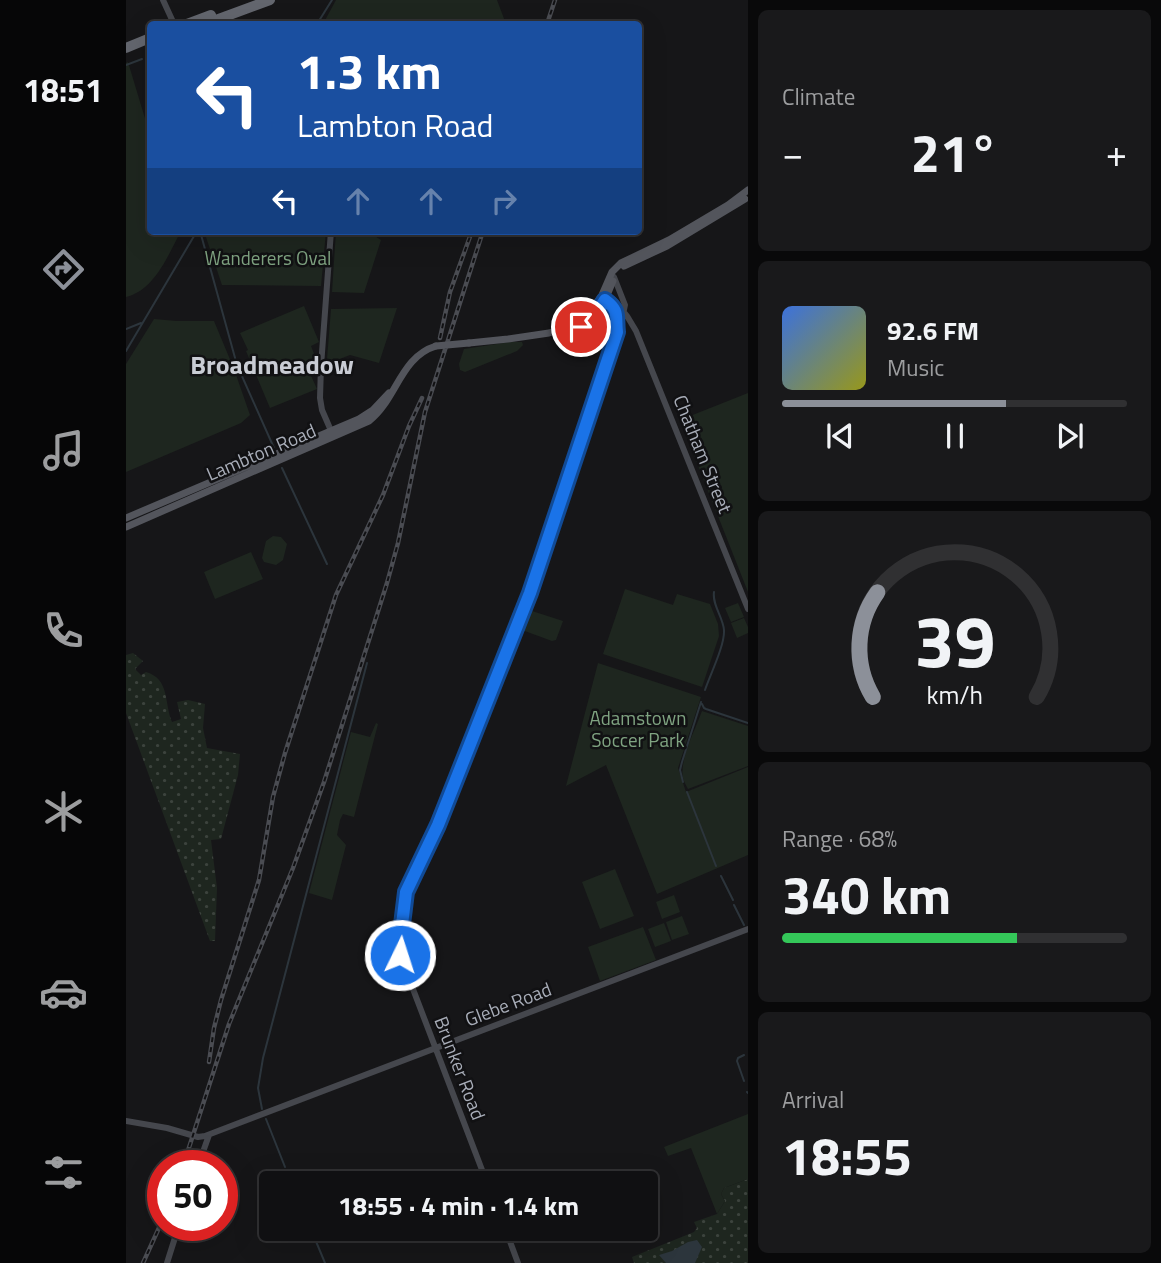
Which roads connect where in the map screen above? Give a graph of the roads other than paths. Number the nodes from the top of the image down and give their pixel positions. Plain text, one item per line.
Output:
1 (163, 0) edge
2 (251, 0) edge
3 (270, 0) edge
4 (173, 21) edge
5 (195, 21) edge
6 (213, 21) edge
7 (147, 39) edge
8 (147, 46) edge
9 (126, 48) edge
10 (126, 54) edge
11 (748, 190) edge
12 (748, 197) edge
13 (331, 235) edge
14 (614, 278) junction
15 (605, 296) junction
16 (624, 313) junction
17 (617, 332) junction
18 (332, 434) junction
19 (126, 517) edge
20 (126, 527) edge
21 (748, 609) edge
22 (748, 929) edge
23 (436, 1049) junction
24 (126, 1121) edge
25 (209, 1135) junction
26 (204, 1150) edge
27 (482, 1171) edge
28 (174, 1241) edge
29 (510, 1241) edge
30 (167, 1263) edge
31 (518, 1263) edge

1 - 4 main road
2 - 5 highway
3 - 6 highway
7 - 9 highway
8 - 10 highway
11 - 15 main road
12 - 14 main road
13 - 18 main road
14 - 15 main road
14 - 16 main road, Chatham Street
15 - 16 main road, Chatham Street
15 - 17 main road
15 - 18 main road, Lambton Road, bridge
16 - 17 main road, Brunker Road
16 - 21 main road, Chatham Street
17 - 23 main road, Brunker Road
18 - 19 main road, Lambton Road
18 - 20 main road, Lambton Road
22 - 23 main road, Glebe Road
23 - 25 main road, Glebe Road
23 - 27 main road, Brunker Road
24 - 25 main road, Glebe Road
25 - 26 main road
28 - 30 main road
29 - 31 main road

